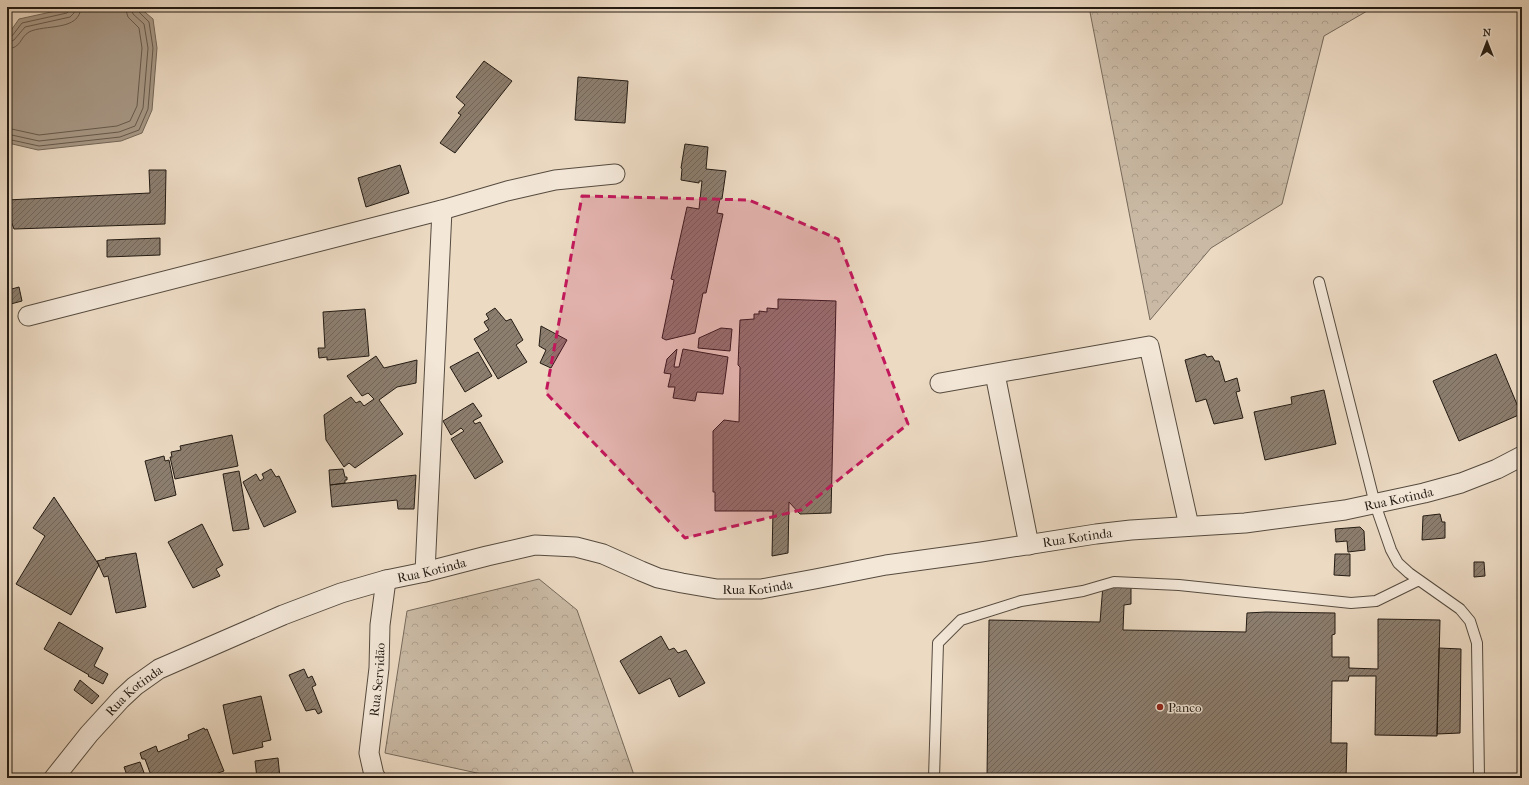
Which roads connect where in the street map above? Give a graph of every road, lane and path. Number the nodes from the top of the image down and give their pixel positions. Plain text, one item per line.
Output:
1 (615, 174) dead end
2 (442, 210) junction
3 (1319, 282) dead end
4 (28, 316) dead end
5 (994, 374) junction
6 (940, 384) dead end
7 (1522, 456) edge
8 (1375, 504) junction
9 (1189, 526) junction
10 (1029, 545) junction
11 (425, 572) junction
12 (386, 580) junction
13 (1419, 580) junction
14 (54, 778) edge
15 (376, 778) edge
16 (934, 778) edge
17 (1479, 778) edge

1 - 2 street
2 - 4 street
2 - 11 street
3 - 8 lane
5 - 6 street
5 - 9 street
5 - 10 street
7 - 8 street, Rua Kotinda
8 - 9 street, Rua Kotinda
8 - 13 lane
9 - 10 street, Rua Kotinda
10 - 11 street, Rua Kotinda
11 - 12 street, Rua Kotinda
12 - 14 street, Rua Kotinda
12 - 15 street, Rua Servidão
13 - 16 lane
13 - 17 lane

